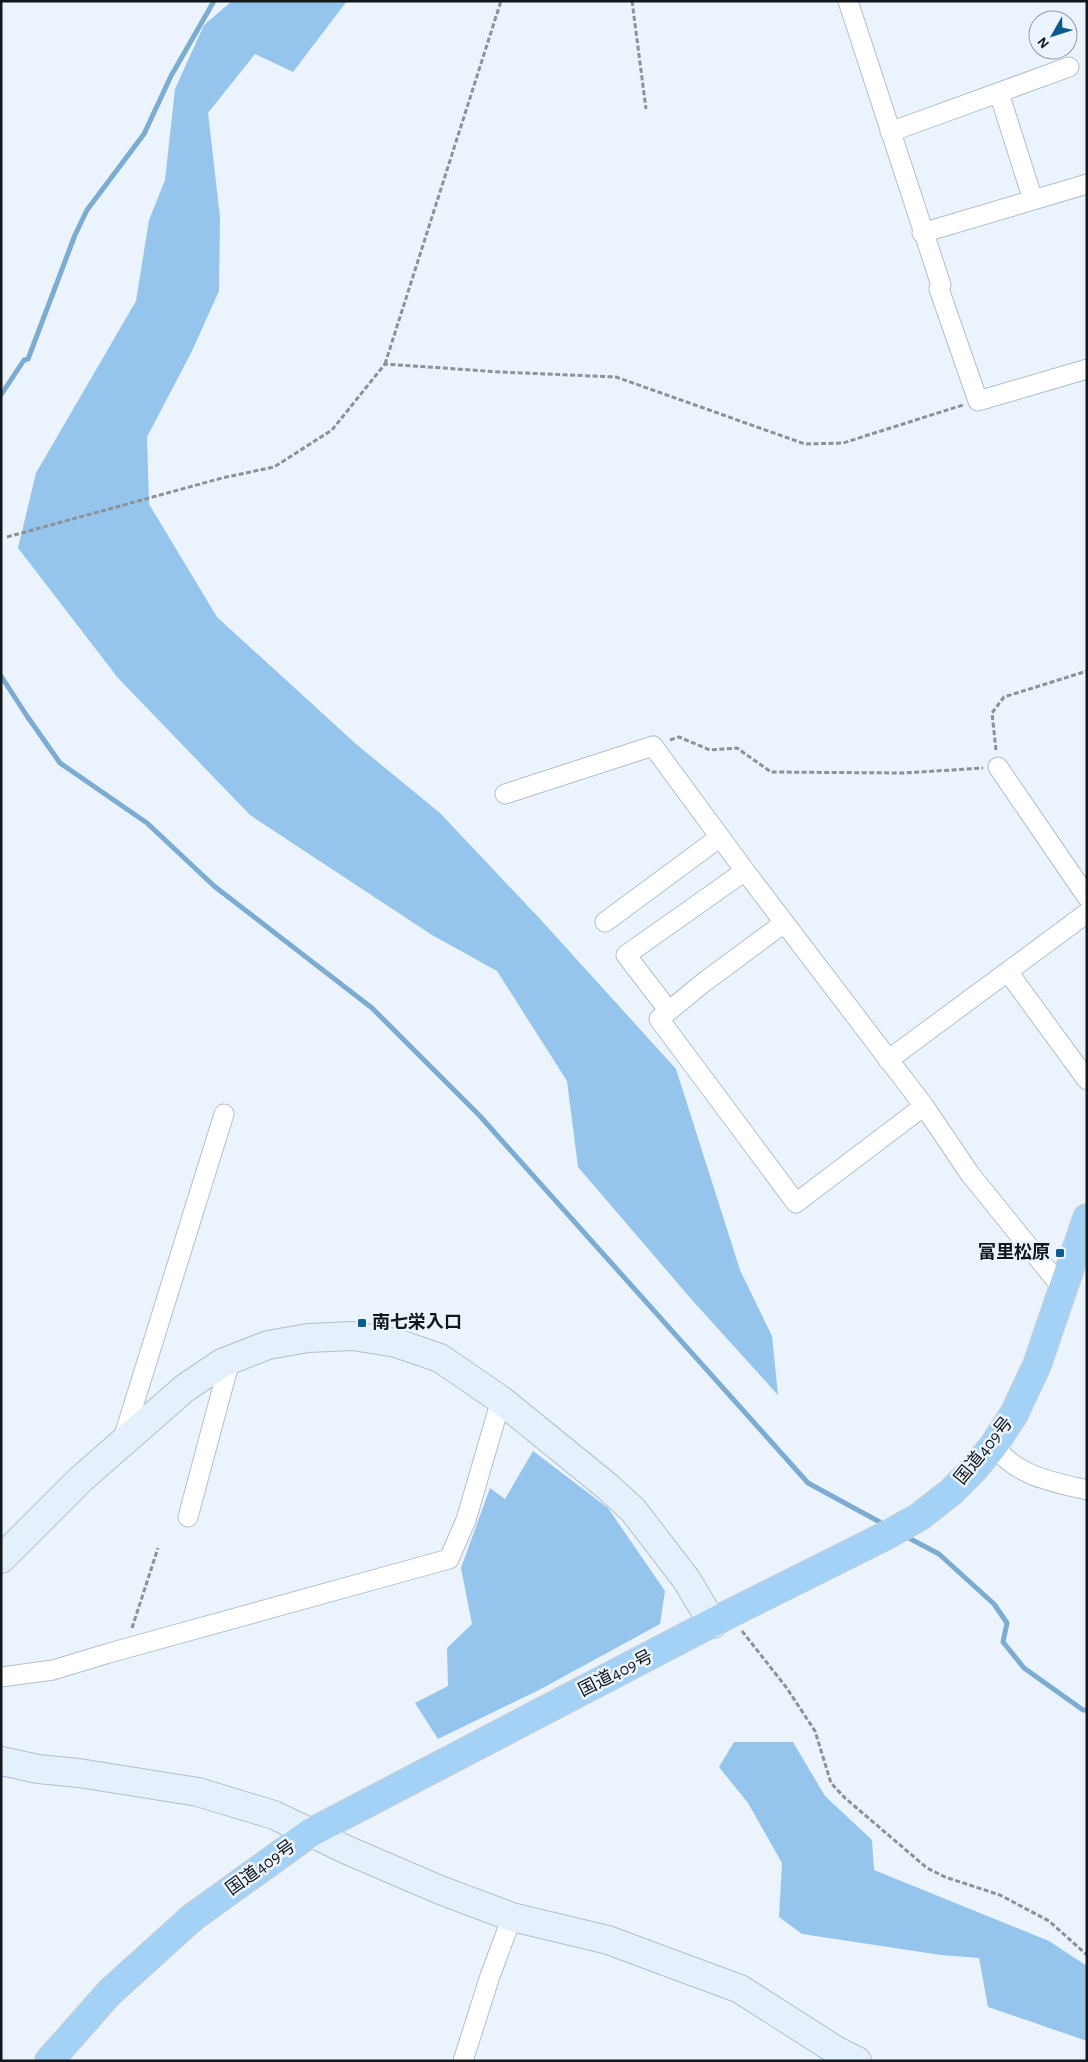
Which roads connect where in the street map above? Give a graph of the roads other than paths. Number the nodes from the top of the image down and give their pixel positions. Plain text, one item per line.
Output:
1 (848, 1) edge
2 (1069, 67) dead end
3 (999, 93) junction
4 (890, 132) junction
5 (1087, 184) edge
6 (1033, 200) junction
7 (922, 233) junction
8 (1087, 369) edge
9 (998, 766) road end
10 (505, 794) dead end
11 (720, 838) junction
12 (745, 872) junction
13 (1087, 897) edge
14 (1087, 913) edge
15 (605, 922) dead end
16 (784, 923) junction
17 (1008, 972) junction
18 (669, 1011) junction
19 (888, 1060) junction
20 (1087, 1080) edge
21 (924, 1106) junction
22 (224, 1114) dead end
23 (1087, 1218) edge
24 (1063, 1289) junction
25 (230, 1360) junction
26 (500, 1400) junction
27 (122, 1444) junction
28 (994, 1445) junction
29 (1087, 1490) edge
30 (188, 1517) dead end
31 (1, 1560) edge
32 (721, 1619) junction
33 (1, 1677) edge
34 (1, 1761) edge
35 (310, 1833) junction
36 (512, 1917) junction
37 (49, 2061) edge
38 (463, 2061) edge
39 (857, 2061) edge

1 - 4 street
2 - 3 street
3 - 4 street
3 - 6 street
4 - 7 street
5 - 6 street
6 - 7 street
7 - 8 street
9 - 13 street
10 - 11 street
11 - 12 street
11 - 15 street
12 - 16 street
12 - 18 street
14 - 17 street
16 - 18 street
16 - 19 street
17 - 19 street
17 - 20 street
18 - 21 street
19 - 21 street
21 - 24 street
22 - 27 street
23 - 24 highway, 国道409号
24 - 28 highway, 国道409号
25 - 26 street
25 - 27 street
25 - 30 street
26 - 32 street
26 - 33 street
27 - 31 street
28 - 29 street
28 - 32 highway, 国道409号
32 - 35 highway, 国道409号
34 - 35 street
35 - 36 street
35 - 37 highway, 国道409号
36 - 38 street
36 - 39 street

